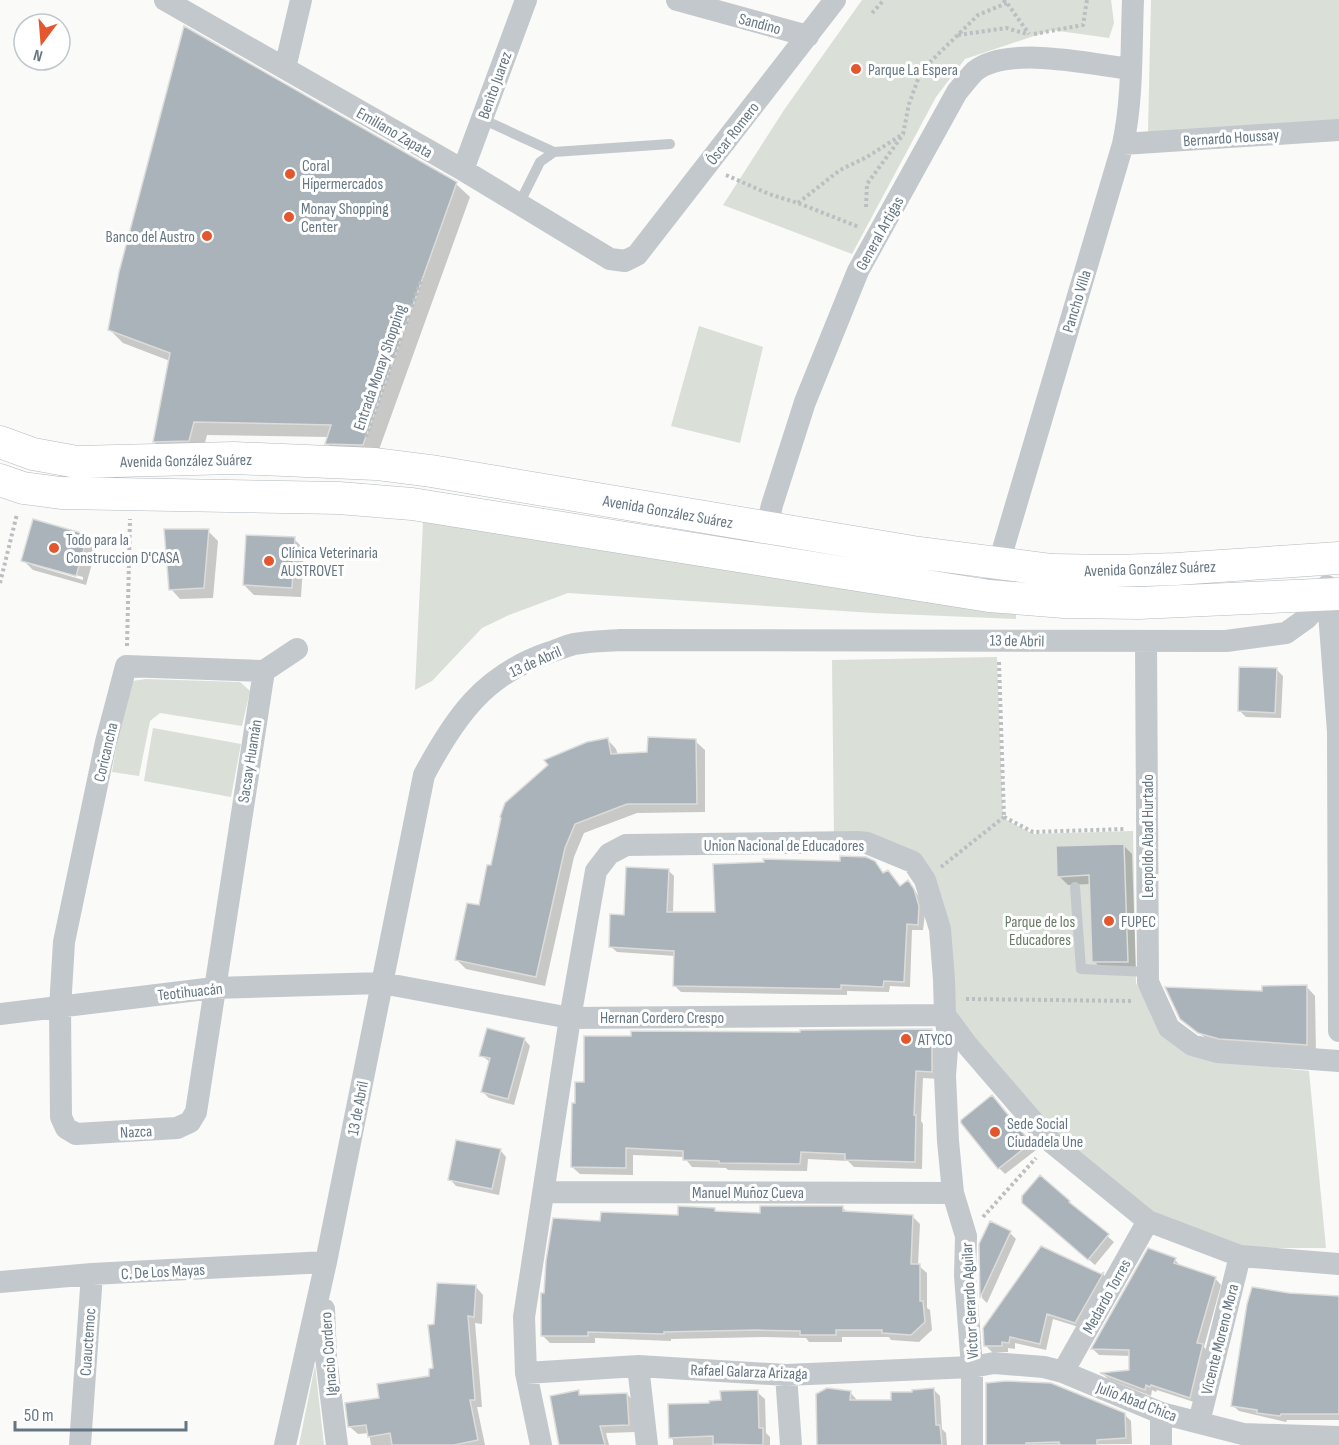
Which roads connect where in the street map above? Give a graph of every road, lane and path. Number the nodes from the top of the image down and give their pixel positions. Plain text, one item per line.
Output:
1 (165, 0) edge
2 (301, 0) edge
3 (526, 0) edge
4 (678, 0) edge
5 (835, 0) edge
6 (884, 0) edge
7 (1087, 0) edge
8 (1132, 0) edge
9 (1005, 1) edge
10 (872, 13) dead end
11 (1030, 34) junction
12 (957, 35) junction
13 (808, 36) junction
14 (285, 68) junction
15 (1130, 69) junction
16 (482, 119) junction
17 (1339, 130) edge
18 (903, 134) junction
19 (670, 144) dead end
20 (1123, 144) junction
21 (554, 152) junction
22 (706, 166) junction
23 (462, 171) junction
24 (798, 203) junction
25 (519, 204) junction
26 (866, 218) dead end
27 (865, 229) dead end
28 (625, 261) joint
29 (422, 279) dead end
30 (0, 442) edge
31 (357, 463) junction
32 (12, 484) edge
33 (131, 494) junction
34 (767, 528) junction
35 (761, 559) junction
36 (998, 565) junction
37 (1334, 578) edge
38 (0, 583) edge
39 (989, 596) junction
40 (999, 640) junction
41 (1146, 642) junction
42 (297, 649) dead end
43 (126, 666) junction
44 (264, 671) junction
45 (1339, 732) edge
46 (1338, 793) edge
47 (1004, 817) junction
48 (1146, 828) junction
49 (925, 880) junction
50 (1075, 887) dead end
51 (1148, 972) junction
52 (382, 983) junction
53 (214, 987) junction
54 (1157, 1001) junction
55 (945, 1006) junction
56 (60, 1008) junction
57 (0, 1014) edge
58 (570, 1018) junction
59 (1339, 1031) edge
60 (1339, 1061) edge
61 (1051, 1142) junction
62 (544, 1192) junction
63 (953, 1193) junction
64 (1148, 1221) junction
65 (966, 1236) junction
66 (1240, 1256) junction
67 (326, 1262) junction
68 (1339, 1263) edge
69 (92, 1274) junction
70 (0, 1282) edge
71 (638, 1366) junction
72 (972, 1367) junction
73 (1063, 1372) junction
74 (526, 1373) junction
75 (786, 1375) junction
76 (1161, 1413) junction
77 (1199, 1422) junction
78 (1339, 1437) edge
79 (80, 1445) edge
80 (285, 1445) edge
81 (337, 1445) edge
82 (541, 1445) edge
83 (647, 1445) edge
84 (791, 1445) edge
85 (972, 1445) edge
86 (1161, 1445) edge

1 - 14 street, Emiliano Zapata
2 - 14 street
3 - 16 street, Benito Juarez
4 - 13 street, Sandino
5 - 13 street, Óscar Romero
6 - 10 path
7 - 11 path
8 - 15 street, Pancho Villa
9 - 11 path
9 - 12 path
11 - 12 path
12 - 18 path
13 - 22 street, Óscar Romero
14 - 23 street, Emiliano Zapata
15 - 20 street, Pancho Villa
15 - 34 street, General Artigas
16 - 21 lane
16 - 23 street, Benito Juarez
17 - 20 street, Bernardo Houssay
18 - 24 path
18 - 26 path
19 - 21 lane
20 - 36 street, Pancho Villa
21 - 25 lane
22 - 24 path
22 - 28 street, Óscar Romero
23 - 25 street, Emiliano Zapata
24 - 27 path
25 - 28 street, Emiliano Zapata
29 - 31 path, Entrada Monay Shopping
30 - 31 main road, Avenida González Suárez
31 - 34 main road, Avenida González Suárez
32 - 33 main road, Avenida González Suárez
32 - 38 path
33 - 35 main road, Avenida González Suárez
33 - 43 path
34 - 35 street, General Artigas
34 - 36 main road, Avenida González Suárez
35 - 39 main road, Avenida González Suárez
36 - 37 main road, Avenida González Suárez
36 - 39 street, Pancho Villa
37 - 39 main road, Avenida González Suárez
37 - 41 street, 13 de Abril
37 - 45 street
40 - 41 street, 13 de Abril
40 - 47 path
40 - 52 street, 13 de Abril
41 - 48 street, Leopoldo Abad Hurtado
42 - 44 street
43 - 44 street
43 - 56 street, Coricancha
44 - 53 street, Sacsay Huamán
45 - 46 street
46 - 59 street
47 - 48 path
47 - 49 path
48 - 51 street, Leopoldo Abad Hurtado
49 - 55 street, Union Nacional de Educadores
49 - 58 street, Union Nacional de Educadores
50 - 51 lane
51 - 54 street, Leopoldo Abad Hurtado
52 - 53 street, Teotihuacán
52 - 58 street, Hernan Cordero Crespo
52 - 67 street, 13 de Abril
53 - 56 street, Teotihuacán
53 - 56 street, Nazca
54 - 55 path
54 - 60 street, Leopoldo Abad Hurtado
55 - 58 street, Hernan Cordero Crespo
55 - 61 street
55 - 63 street, Víctor Gerardo Aguilar
56 - 57 street, Teotihuacán
58 - 62 street, Union Nacional de Educadores
61 - 64 street
61 - 65 path
62 - 63 street, Manuel Muñoz Cueva
62 - 74 street, Union Nacional de Educadores
63 - 65 street, Víctor Gerardo Aguilar
64 - 66 street
64 - 73 street, Medardo Torres
65 - 72 street, Víctor Gerardo Aguilar
66 - 68 street
66 - 77 street, Vicente Moreno Mora
67 - 69 street, C. De Los Mayas
67 - 80 street, 13 de Abril
67 - 81 street, Ignacio Cordero
69 - 70 street, C. De Los Mayas
69 - 79 street, Cuauctemoc
71 - 74 street, Rafael Galarza Arizaga
71 - 75 street, Rafael Galarza Arizaga
71 - 83 street
72 - 73 street, Julio Abad Chica
72 - 75 street, Rafael Galarza Arizaga
72 - 85 street, Víctor Gerardo Aguilar
73 - 76 street, Julio Abad Chica
74 - 82 street, Union Nacional de Educadores
75 - 84 street
76 - 77 street, Julio Abad Chica
76 - 86 street
77 - 78 street, Julio Abad Chica

